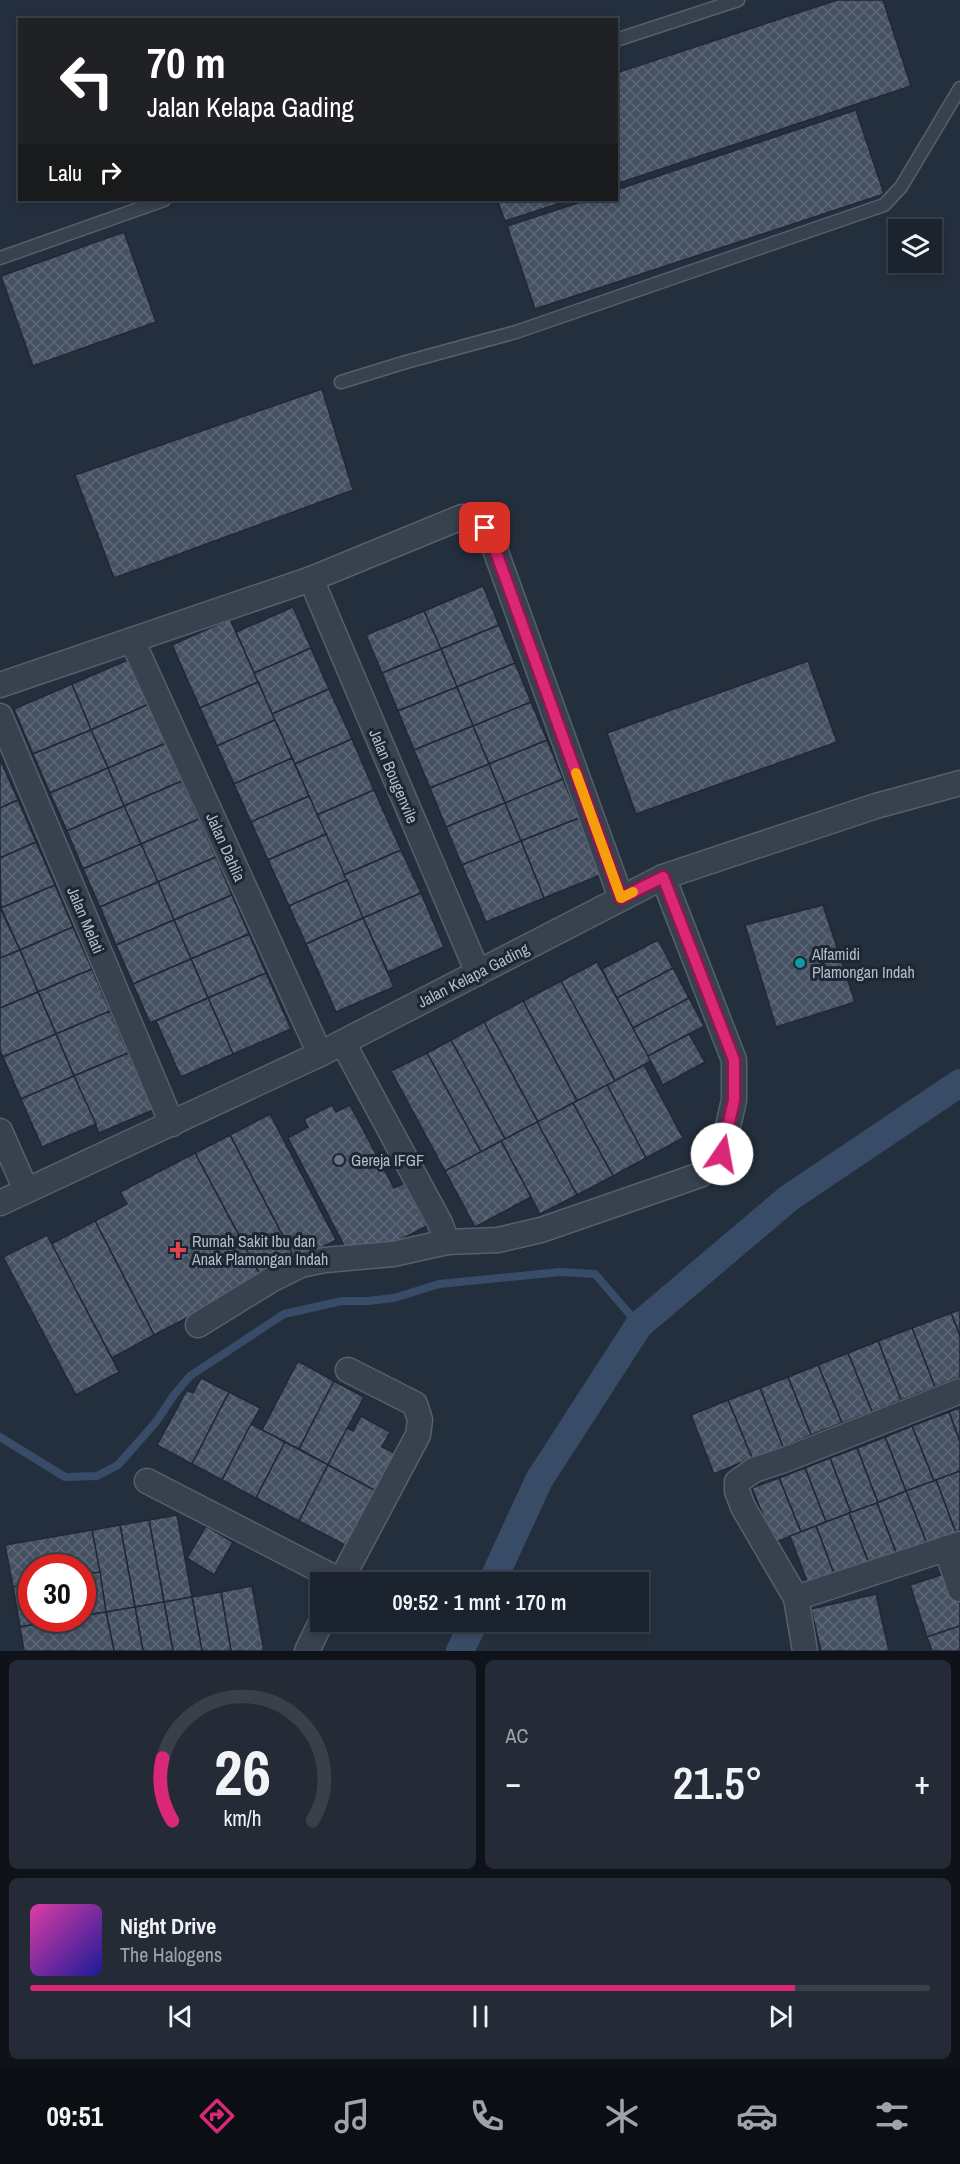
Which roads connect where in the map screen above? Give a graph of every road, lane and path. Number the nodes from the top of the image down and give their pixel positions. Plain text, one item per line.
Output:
1 (738, 0) edge
2 (618, 39) edge
3 (960, 88) edge
4 (161, 201) edge
5 (0, 258) edge
6 (341, 382) dead end
7 (311, 579) junction
8 (132, 640) junction
9 (0, 685) edge
10 (0, 716) edge
11 (960, 783) edge
12 (663, 877) junction
13 (621, 898) junction
14 (478, 973) junction
15 (343, 1042) junction
16 (320, 1054) junction
17 (172, 1124) junction
18 (0, 1131) edge
19 (26, 1190) junction
20 (0, 1203) edge
21 (447, 1242) junction
22 (198, 1325) dead end
23 (348, 1370) dead end
24 (960, 1391) edge
25 (147, 1481) dead end
26 (953, 1546) edge
27 (321, 1572) edge
28 (345, 1572) edge
29 (960, 1588) edge
30 (796, 1598) junction
31 (316, 1632) edge
32 (307, 1651) edge
33 (805, 1651) edge

1 - 2 lane
3 - 6 lane
4 - 5 lane
7 - 8 street
7 - 13 street
7 - 14 street, Jalan Bougenvile
8 - 9 street
8 - 16 street, Jalan Dahlia
10 - 17 street, Jalan Melati
11 - 12 street, Jalan Kelapa Gading
12 - 13 street, Jalan Kelapa Gading
12 - 21 street
13 - 14 street, Jalan Kelapa Gading
14 - 15 street, Jalan Kelapa Gading
15 - 16 street, Jalan Kelapa Gading
15 - 21 street
16 - 17 street, Jalan Kelapa Gading
17 - 19 street, Jalan Kelapa Gading
18 - 19 street
19 - 20 street, Jalan Kelapa Gading
21 - 22 street
23 - 28 street
24 - 30 street
25 - 27 street
26 - 29 street
26 - 30 street
30 - 33 street
31 - 32 street

